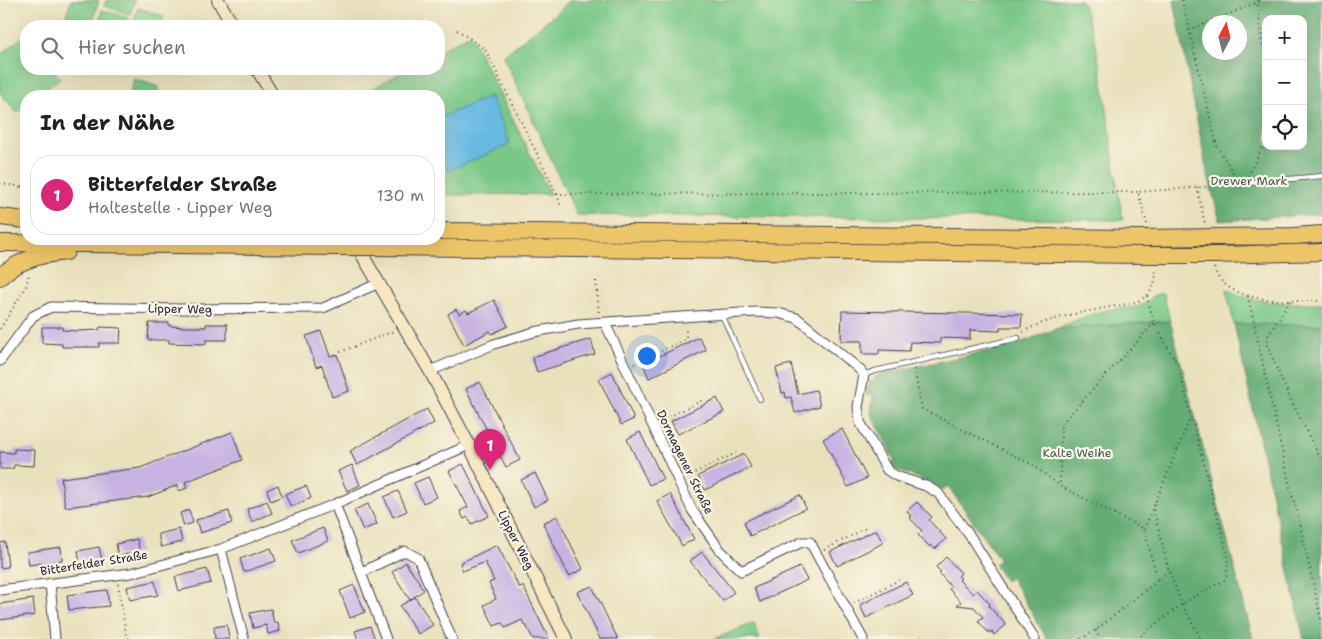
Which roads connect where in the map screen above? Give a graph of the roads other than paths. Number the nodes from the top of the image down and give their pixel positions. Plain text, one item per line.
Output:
1 (218, 0) edge
2 (230, 20) edge
3 (261, 75) edge
4 (269, 90) edge
5 (1322, 176) edge
6 (1236, 184) road end
7 (0, 217) edge
8 (20, 219) edge
9 (0, 224) edge
10 (20, 224) edge
11 (445, 231) edge
12 (1322, 234) edge
13 (0, 243) edge
14 (20, 243) edge
15 (143, 245) joint
16 (357, 245) edge
17 (1322, 252) edge
18 (0, 277) edge
19 (379, 283) junction
20 (722, 314) junction
21 (602, 323) junction
22 (1018, 338) road end
23 (0, 361) edge
24 (430, 371) junction
25 (864, 375) junction
26 (760, 399) dead end
27 (469, 445) junction
28 (335, 504) junction
29 (221, 549) junction
30 (362, 572) junction
31 (50, 583) junction
32 (0, 590) edge
33 (55, 639) edge
34 (244, 639) edge
35 (386, 639) edge
36 (452, 639) edge
37 (566, 639) edge
38 (863, 639) edge
39 (1034, 639) edge

1 - 2 street
3 - 4 street
5 - 6 lane
7 - 8 highway
9 - 10 highway
11 - 12 highway, bridge
13 - 14 highway
15 - 17 highway, bridge
15 - 18 highway
16 - 19 street, Lipper Weg
19 - 23 street, Lipper Weg
19 - 24 street, Lipper Weg
20 - 21 street
20 - 25 street
20 - 26 lane
21 - 24 street
21 - 38 street, Dormagener Straße
22 - 25 lane
24 - 27 street, Lipper Weg
25 - 39 street
27 - 28 street, Bitterfelder Straße
27 - 37 street, Lipper Weg
28 - 29 street, Bitterfelder Straße
28 - 30 street
29 - 31 street, Bitterfelder Straße
29 - 34 street
30 - 35 street
30 - 36 street
31 - 32 street, Bitterfelder Straße
31 - 33 street

